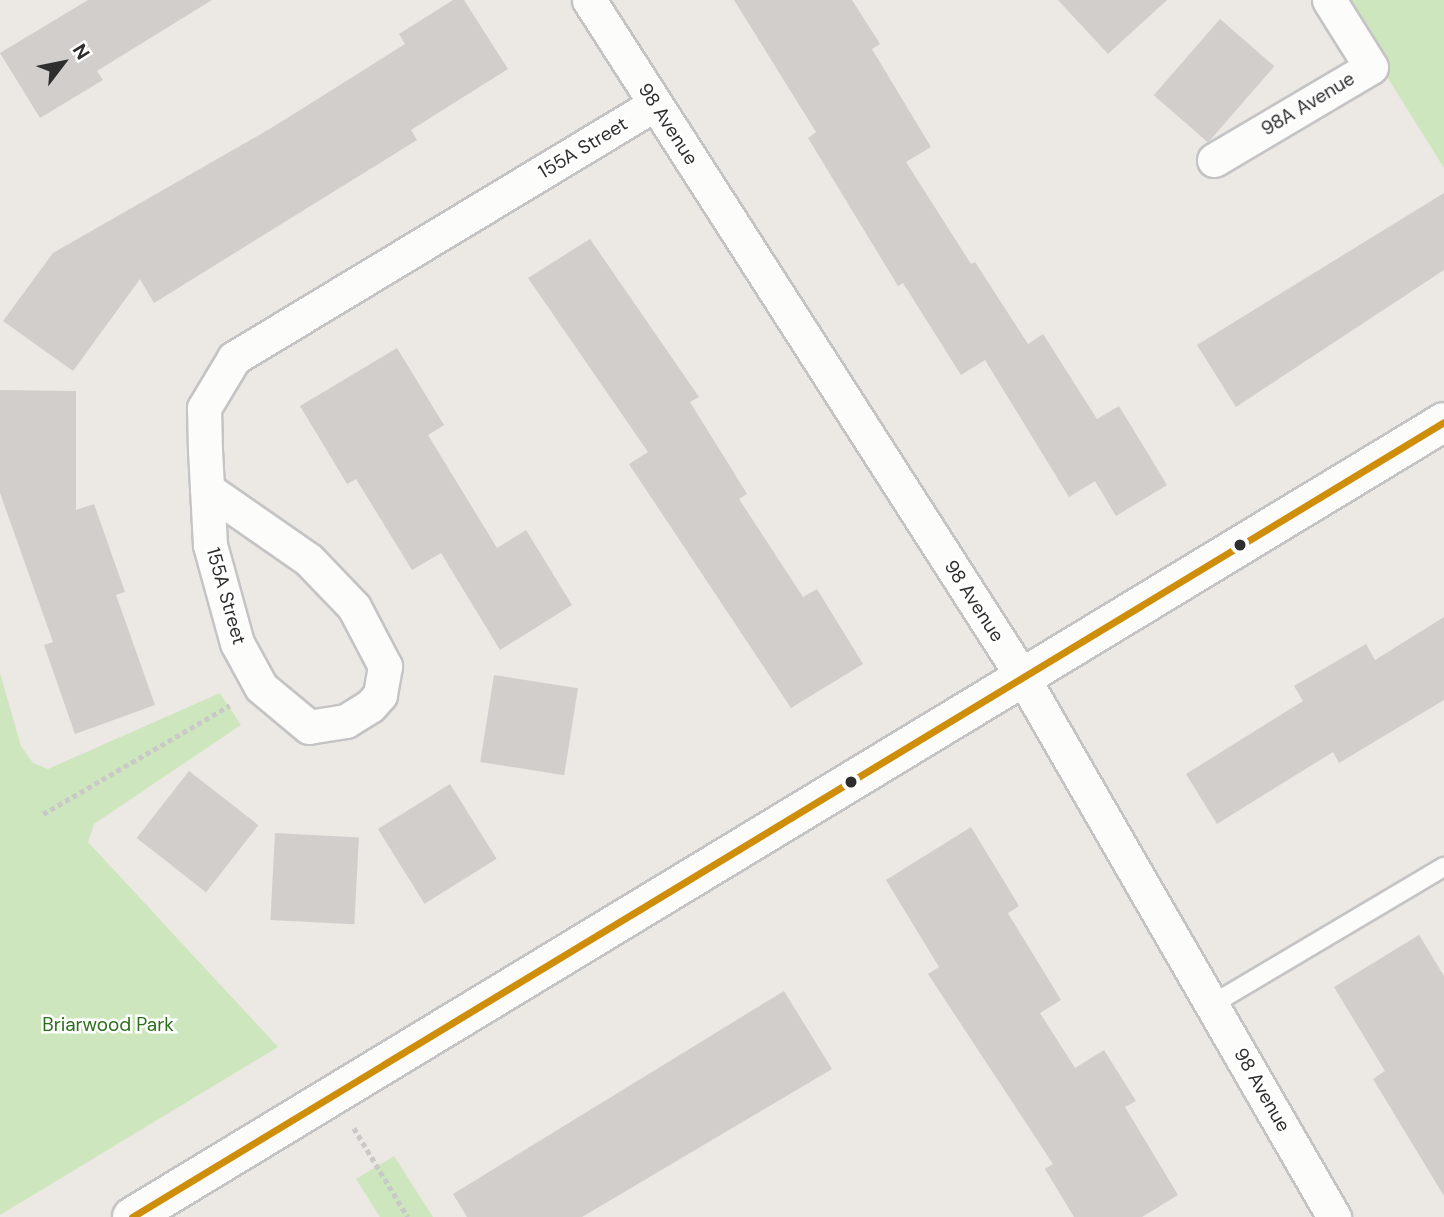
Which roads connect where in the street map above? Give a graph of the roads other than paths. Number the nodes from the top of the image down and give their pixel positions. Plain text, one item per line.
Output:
1 (589, 0) edge
2 (1329, 0) edge
3 (655, 104) junction
4 (1214, 160) dead end
5 (1444, 422) edge
6 (207, 489) junction
7 (1022, 676) junction
8 (1444, 867) edge
9 (1213, 1004) junction
10 (132, 1217) edge
11 (1334, 1217) edge

1 - 3 street, 98 Avenue
2 - 4 street, 98A Avenue
3 - 6 street, 155A Street
3 - 7 street, 98 Avenue
5 - 7 main road
6 - 6 street, 155A Street
7 - 9 street, 98 Avenue
7 - 10 main road
8 - 9 lane
9 - 11 street, 98 Avenue

